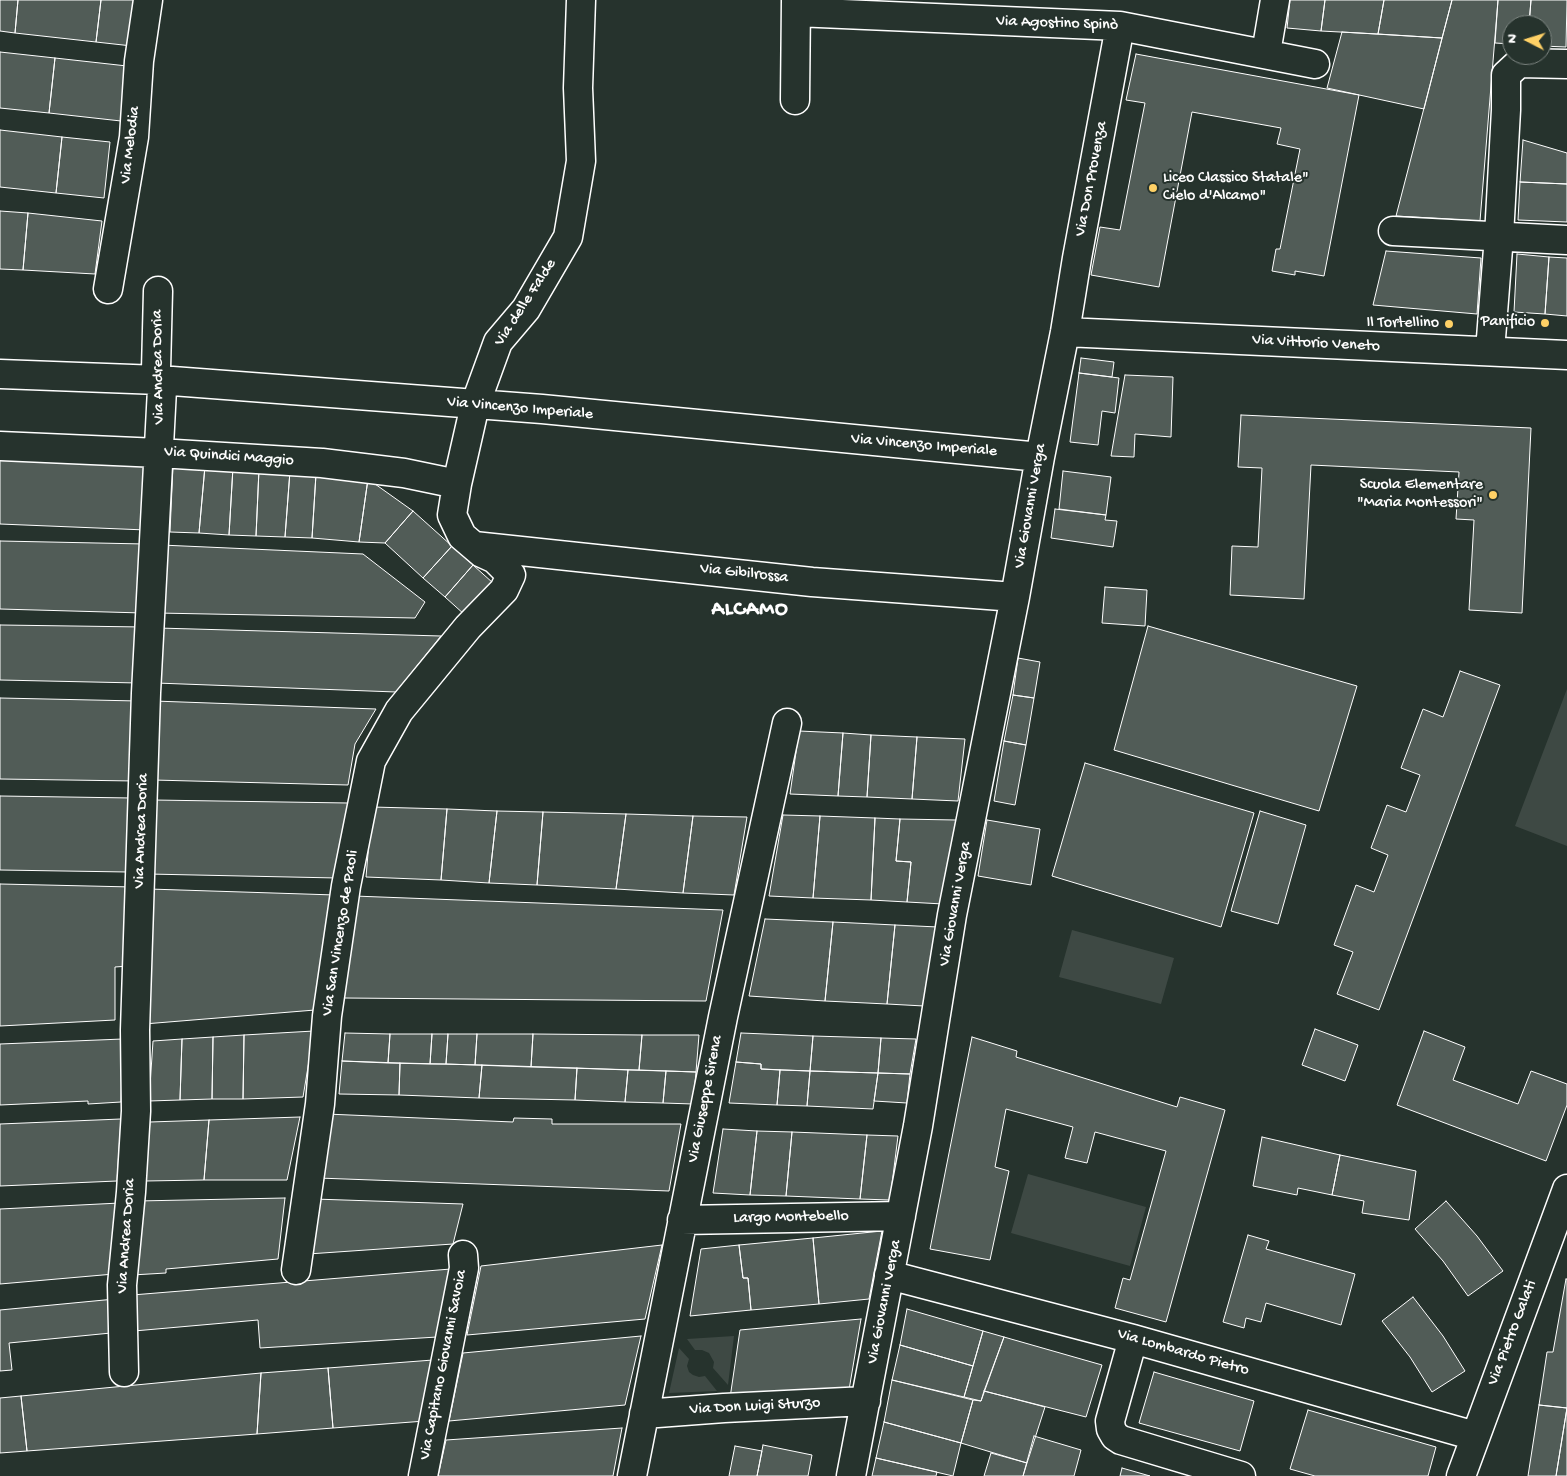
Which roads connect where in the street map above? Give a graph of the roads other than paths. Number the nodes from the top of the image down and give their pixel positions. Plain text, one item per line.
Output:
1 (148, 0) edge
2 (581, 0) edge
3 (1275, 0) edge
4 (796, 6) edge
5 (1120, 26) junction
6 (1266, 53) junction
7 (1315, 64) dead end
8 (1567, 64) edge
9 (795, 100) dead end
10 (1393, 232) dead end
11 (1499, 236) junction
12 (1567, 240) edge
13 (108, 289) dead end
14 (158, 291) dead end
15 (1065, 332) junction
16 (1490, 351) junction
17 (1567, 355) edge
18 (0, 374) edge
19 (159, 380) junction
20 (475, 405) junction
21 (0, 446) edge
22 (159, 453) junction
23 (1040, 457) junction
24 (457, 484) junction
25 (473, 546) junction
26 (1016, 597) junction
27 (787, 723) dead end
28 (1567, 1189) edge
29 (901, 1216) junction
30 (682, 1220) junction
31 (463, 1255) dead end
32 (296, 1270) dead end
33 (889, 1275) junction
34 (1134, 1339) junction
35 (124, 1372) dead end
36 (866, 1401) junction
37 (644, 1414) junction
38 (1475, 1436) junction
39 (423, 1476) edge
40 (632, 1476) edge
41 (851, 1476) edge
42 (1241, 1476) edge
43 (1461, 1476) edge

1 - 13 street, Via Melodia
2 - 20 street, Via delle Falde
3 - 6 street
4 - 5 street, Via Agostino Spinò
4 - 9 street
5 - 6 street, Via Agostino Spinò
5 - 15 street, Via Don Provenza
6 - 7 street, Via Agostino Spinò
8 - 11 street
10 - 11 street
11 - 12 street
11 - 16 street
14 - 19 street, Via Andrea Doria
15 - 16 street, Via Vittorio Veneto
15 - 23 street, Via Giovanni Verga
16 - 17 street, Via Vittorio Veneto
18 - 19 street, Via Vincenzo Imperiale
19 - 20 street, Via Vincenzo Imperiale
19 - 22 street, Via Andrea Doria
20 - 23 street, Via Vincenzo Imperiale
20 - 24 street, Via delle Falde
21 - 22 street, Via Quindici Maggio
22 - 24 street, Via Quindici Maggio
22 - 35 street, Via Andrea Doria
23 - 26 street, Via Giovanni Verga
24 - 25 street, Via delle Falde
25 - 26 street, Via Gibilrossa
25 - 32 street, Via San Vincenzo de Paoli
26 - 29 street, Via Giovanni Verga
27 - 30 street, Via Giuseppe Sirena
28 - 38 street, Via Pietro Galati
29 - 30 street, Largo Montebello
29 - 33 street, Via Giovanni Verga
30 - 37 street, Via Giuseppe Sirena
31 - 39 street, Via Capitano Giovanni Savoia
33 - 34 street, Via Lombardo Pietro
33 - 36 street, Via Giovanni Verga
34 - 38 street, Via Lombardo Pietro
34 - 42 street
36 - 37 street, Via Don Luigi Sturzo
36 - 41 street, Via Giovanni Verga
37 - 40 street, Via Giuseppe Sirena
38 - 43 street, Via Pietro Galati

